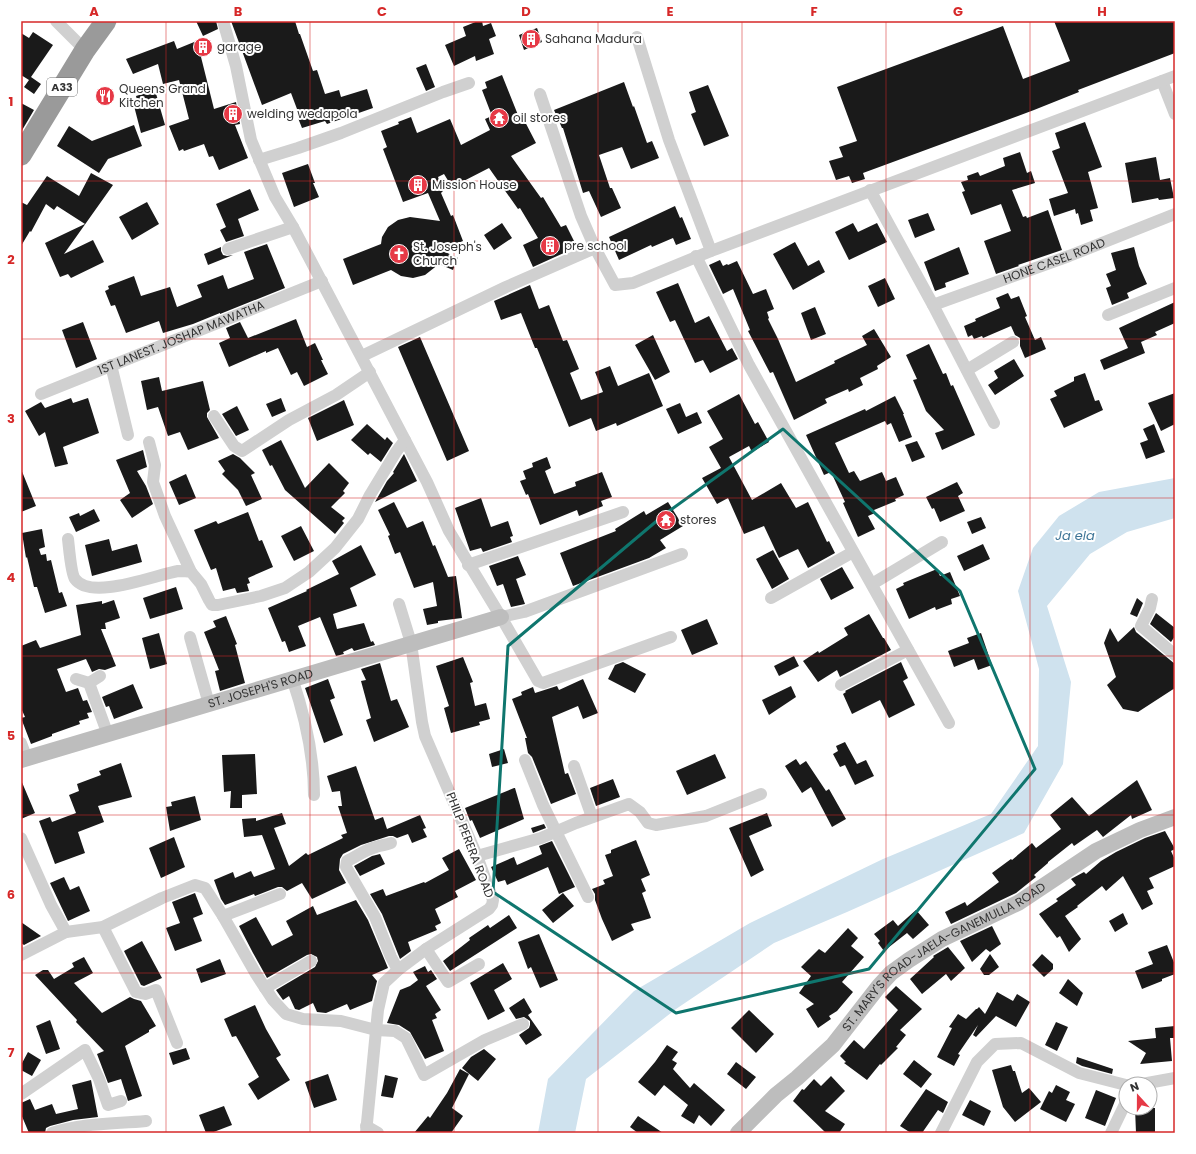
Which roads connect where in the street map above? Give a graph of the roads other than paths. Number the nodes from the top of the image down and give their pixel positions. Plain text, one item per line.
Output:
1 (56, 21) edge
2 (106, 21) edge
3 (223, 21) edge
4 (637, 37) dead end
5 (85, 50) junction
6 (1175, 76) edge
7 (1162, 81) junction
8 (469, 83) dead end
9 (540, 94) dead end
10 (1175, 114) edge
11 (21, 155) edge
12 (259, 160) junction
13 (870, 190) junction
14 (1175, 214) edge
15 (293, 227) junction
16 (595, 248) junction
17 (228, 249) dead end
18 (710, 251) junction
19 (696, 256) junction
20 (322, 281) junction
21 (1175, 288) edge
22 (933, 305) junction
23 (1108, 315) dead end
24 (1013, 342) dead end
25 (362, 356) junction
26 (111, 365) junction
27 (967, 370) junction
28 (370, 372) junction
29 (41, 394) dead end
30 (214, 416) dead end
31 (994, 423) dead end
32 (128, 435) dead end
33 (405, 440) junction
34 (149, 442) dead end
35 (623, 512) dead end
36 (68, 539) dead end
37 (942, 542) dead end
38 (853, 552) junction
39 (682, 554) dead end
40 (468, 565) junction
41 (191, 572) junction
42 (872, 584) junction
43 (771, 598) dead end
44 (1152, 599) dead end
45 (399, 604) dead end
46 (501, 617) junction
47 (190, 637) dead end
48 (671, 637) dead end
49 (411, 643) junction
50 (908, 650) junction
51 (1175, 655) edge
52 (100, 676) dead end
53 (292, 678) junction
54 (76, 679) dead end
55 (89, 684) junction
56 (841, 685) dead end
57 (209, 704) junction
58 (949, 724) dead end
59 (108, 734) junction
60 (21, 743) edge
61 (24, 759) edge
62 (525, 760) dead end
63 (574, 766) dead end
64 (761, 794) dead end
65 (314, 795) dead end
66 (592, 817) junction
67 (1175, 817) edge
68 (556, 832) junction
69 (21, 838) edge
70 (391, 843) dead end
71 (477, 856) junction
72 (280, 894) dead end
73 (588, 897) dead end
74 (223, 916) junction
75 (103, 927) junction
76 (66, 932) junction
77 (426, 949) junction
78 (21, 955) edge
79 (311, 960) dead end
80 (479, 964) dead end
81 (398, 970) junction
82 (265, 988) junction
83 (523, 1024) dead end
84 (376, 1030) junction
85 (176, 1043) dead end
86 (1175, 1078) edge
87 (1158, 1081) edge
88 (1118, 1083) edge
89 (21, 1094) edge
90 (120, 1101) dead end
91 (1119, 1116) edge
92 (146, 1121) dead end
93 (366, 1130) edge
94 (52, 1133) edge
95 (378, 1133) edge
96 (738, 1133) edge
97 (941, 1133) edge
98 (1111, 1133) edge

1 - 5 street
2 - 5 highway, A33
3 - 12 street
4 - 18 street
5 - 11 highway, A33
6 - 7 street
7 - 10 street
7 - 13 street
8 - 12 street
9 - 16 street
12 - 15 street
13 - 18 street
13 - 22 street
14 - 22 street, HONE CASEL ROAD
15 - 17 street
15 - 20 street
16 - 19 street
16 - 25 street
18 - 19 street
19 - 38 street
20 - 25 street
20 - 26 street, 1ST LANEST. JOSHAP MAWATHA
21 - 23 street
22 - 27 street
24 - 27 street
25 - 28 street
26 - 29 street, 1ST LANEST. JOSHAP MAWATHA
26 - 32 street
27 - 31 street
28 - 30 street
28 - 33 street
33 - 40 street
33 - 41 street
34 - 41 street
35 - 40 street
36 - 41 street
37 - 42 street
38 - 42 street
38 - 43 street
39 - 46 street
40 - 46 street
42 - 50 street
44 - 51 street
45 - 49 street, PHILP PERERA ROAD
46 - 48 street
46 - 49 main road, ST. JOSEPH'S ROAD
47 - 57 street
49 - 53 main road, ST. JOSEPH'S ROAD
49 - 71 street, PHILP PERERA ROAD
50 - 56 street
50 - 58 street
52 - 55 street
53 - 57 main road, ST. JOSEPH'S ROAD
53 - 65 street
54 - 55 street
55 - 59 street
57 - 59 main road, ST. JOSEPH'S ROAD
59 - 61 main road, ST. JOSEPH'S ROAD
60 - 61 street
62 - 68 street
63 - 66 street
64 - 66 street
66 - 68 street
67 - 96 main road, ST. MARY'S ROAD-JAELA-GANEMULLA ROAD
68 - 71 street
68 - 73 street
69 - 76 street
70 - 81 street
71 - 77 street, PHILP PERERA ROAD
72 - 74 street
74 - 75 street
74 - 82 street
75 - 76 street
75 - 85 street
76 - 78 street
77 - 80 street
77 - 81 street, PHILP PERERA ROAD
79 - 82 street
81 - 84 street, PHILP PERERA ROAD
82 - 84 street
83 - 84 street
84 - 93 street, PHILP PERERA ROAD
86 - 87 street
88 - 97 street
89 - 90 street
91 - 98 street
92 - 94 street
93 - 95 street

